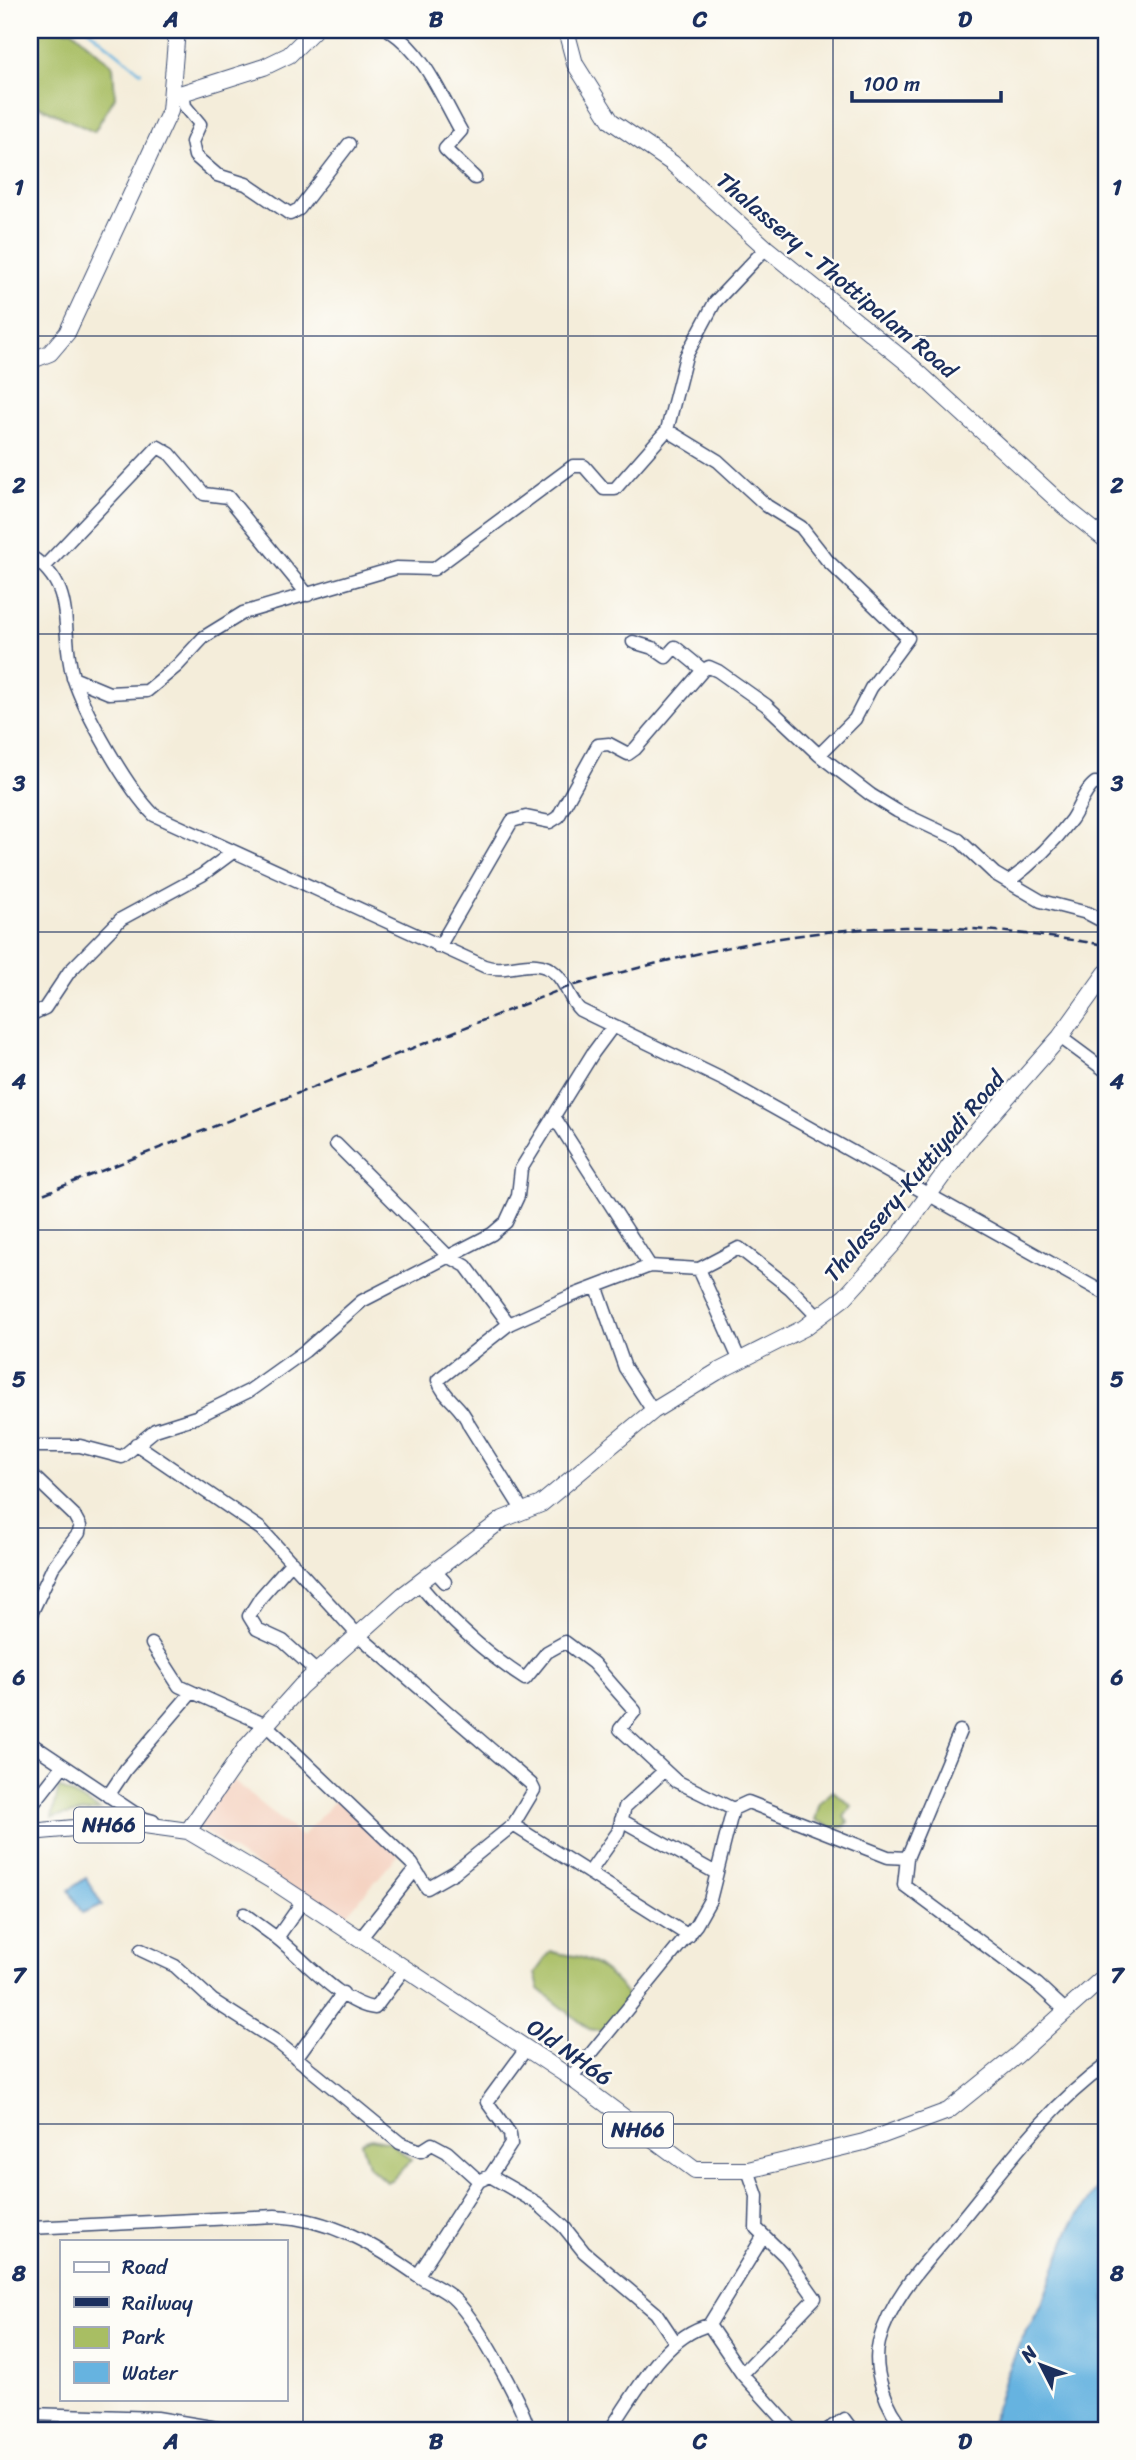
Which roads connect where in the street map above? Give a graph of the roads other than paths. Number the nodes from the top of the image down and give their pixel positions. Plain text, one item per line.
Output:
1 (177, 30) edge
2 (314, 30) edge
3 (389, 30) edge
4 (566, 30) edge
5 (178, 95) junction
6 (349, 144) dead end
7 (475, 178) dead end
8 (766, 248) junction
9 (30, 361) edge
10 (667, 430) junction
11 (1106, 540) edge
12 (30, 556) edge
13 (45, 565) junction
14 (308, 595) junction
15 (633, 642) dead end
16 (703, 670) junction
17 (73, 678) junction
18 (819, 755) junction
19 (1106, 785) edge
20 (233, 852) junction
21 (1008, 882) junction
22 (1106, 923) edge
23 (439, 947) junction
24 (1106, 973) edge
25 (30, 1015) edge
26 (613, 1026) junction
27 (1060, 1037) junction
28 (1106, 1071) edge
29 (555, 1118) junction
30 (336, 1144) dead end
31 (929, 1196) junction
32 (448, 1256) junction
33 (650, 1266) junction
34 (699, 1269) junction
35 (597, 1288) junction
36 (1106, 1294) edge
37 (818, 1318) junction
38 (509, 1324) junction
39 (740, 1361) junction
40 (653, 1411) junction
41 (136, 1444) junction
42 (30, 1446) edge
43 (30, 1473) edge
44 (523, 1511) junction
45 (292, 1562) junction
46 (418, 1583) junction
47 (30, 1616) edge
48 (357, 1634) junction
49 (152, 1644) dead end
50 (317, 1671) junction
51 (192, 1692) junction
52 (266, 1725) junction
53 (960, 1731) dead end
54 (30, 1743) edge
55 (62, 1767) junction
56 (664, 1771) junction
57 (108, 1796) junction
58 (30, 1808) edge
59 (733, 1809) junction
60 (621, 1820) junction
61 (513, 1825) junction
62 (188, 1831) junction
63 (30, 1832) edge
64 (907, 1858) junction
65 (415, 1870) junction
66 (589, 1873) junction
67 (716, 1873) junction
68 (303, 1901) junction
69 (244, 1914) dead end
70 (689, 1936) junction
71 (277, 1938) junction
72 (360, 1939) junction
73 (141, 1950) dead end
74 (405, 1968) junction
75 (1106, 1975) edge
76 (343, 1993) junction
77 (1065, 2010) junction
78 (526, 2049) junction
79 (296, 2058) junction
80 (1106, 2064) edge
81 (571, 2078) junction
82 (748, 2170) junction
83 (485, 2178) junction
84 (30, 2228) edge
85 (763, 2237) junction
86 (418, 2275) junction
87 (709, 2325) junction
88 (676, 2343) junction
89 (742, 2374) junction
90 (30, 2414) edge
91 (229, 2430) edge
92 (529, 2430) edge
93 (610, 2430) edge
94 (793, 2430) edge
95 (827, 2430) edge
96 (852, 2430) edge
97 (906, 2430) edge

1 - 5 main road
2 - 5 main road
3 - 7 street
4 - 8 main road, Thalassery - Thottipalam Road
5 - 6 street
5 - 9 main road
8 - 10 street
8 - 11 main road, Thalassery - Thottipalam Road
10 - 14 street
10 - 18 street
12 - 13 street
13 - 14 street
13 - 17 street
14 - 17 street
15 - 16 street
16 - 18 street
16 - 23 street
17 - 20 street
18 - 21 street
19 - 21 street
20 - 23 street
20 - 25 street
21 - 22 street
23 - 26 street
24 - 27 main road, Thalassery-Kuttiyadi Road
26 - 29 street
26 - 31 street
27 - 28 street
27 - 31 main road, Thalassery-Kuttiyadi Road
29 - 32 street
29 - 33 street
30 - 32 street
31 - 36 street
31 - 37 main road, Thalassery-Kuttiyadi Road
32 - 38 street
32 - 41 street
33 - 34 street
33 - 35 street
34 - 37 street
34 - 39 street
35 - 38 street
35 - 40 street
37 - 39 main road, Thalassery-Kuttiyadi Road
38 - 44 street
39 - 40 main road, Thalassery-Kuttiyadi Road
40 - 44 main road, Thalassery-Kuttiyadi Road
41 - 42 street
41 - 45 street
43 - 47 street
44 - 46 main road, Thalassery-Kuttiyadi Road
45 - 48 street
45 - 50 street
46 - 48 main road, Thalassery-Kuttiyadi Road
46 - 56 street
48 - 50 main road, Thalassery-Kuttiyadi Road
48 - 61 street
49 - 51 street
50 - 52 main road, Thalassery-Kuttiyadi Road
51 - 52 street
51 - 57 street
52 - 62 main road, Thalassery-Kuttiyadi Road
52 - 65 street
53 - 64 street
54 - 55 street
55 - 57 street
55 - 58 street
56 - 59 street
56 - 60 street
57 - 62 street
59 - 64 street
59 - 67 street
60 - 66 street
60 - 67 street
61 - 65 street
61 - 66 street
62 - 63 main road, Old NH66 / NH66
62 - 68 main road, Old NH66 / NH66
64 - 77 street
65 - 72 street
66 - 70 street
67 - 70 street
68 - 71 street
68 - 72 main road, Old NH66 / NH66
69 - 71 street
70 - 81 street
71 - 76 street
72 - 74 main road, Old NH66 / NH66
73 - 79 street
74 - 76 street
74 - 78 main road, Old NH66 / NH66
75 - 77 main road, Old NH66 / NH66
76 - 79 street
77 - 82 main road, Old NH66 / NH66
78 - 81 main road, Old NH66 / NH66
78 - 83 street
79 - 83 street
80 - 97 street
81 - 82 main road, Old NH66 / NH66
82 - 85 street
83 - 86 street
83 - 88 street
84 - 86 street
85 - 87 street
85 - 89 street
86 - 92 street
87 - 88 street
87 - 89 street
88 - 93 street
89 - 94 street
90 - 91 street
95 - 96 street

